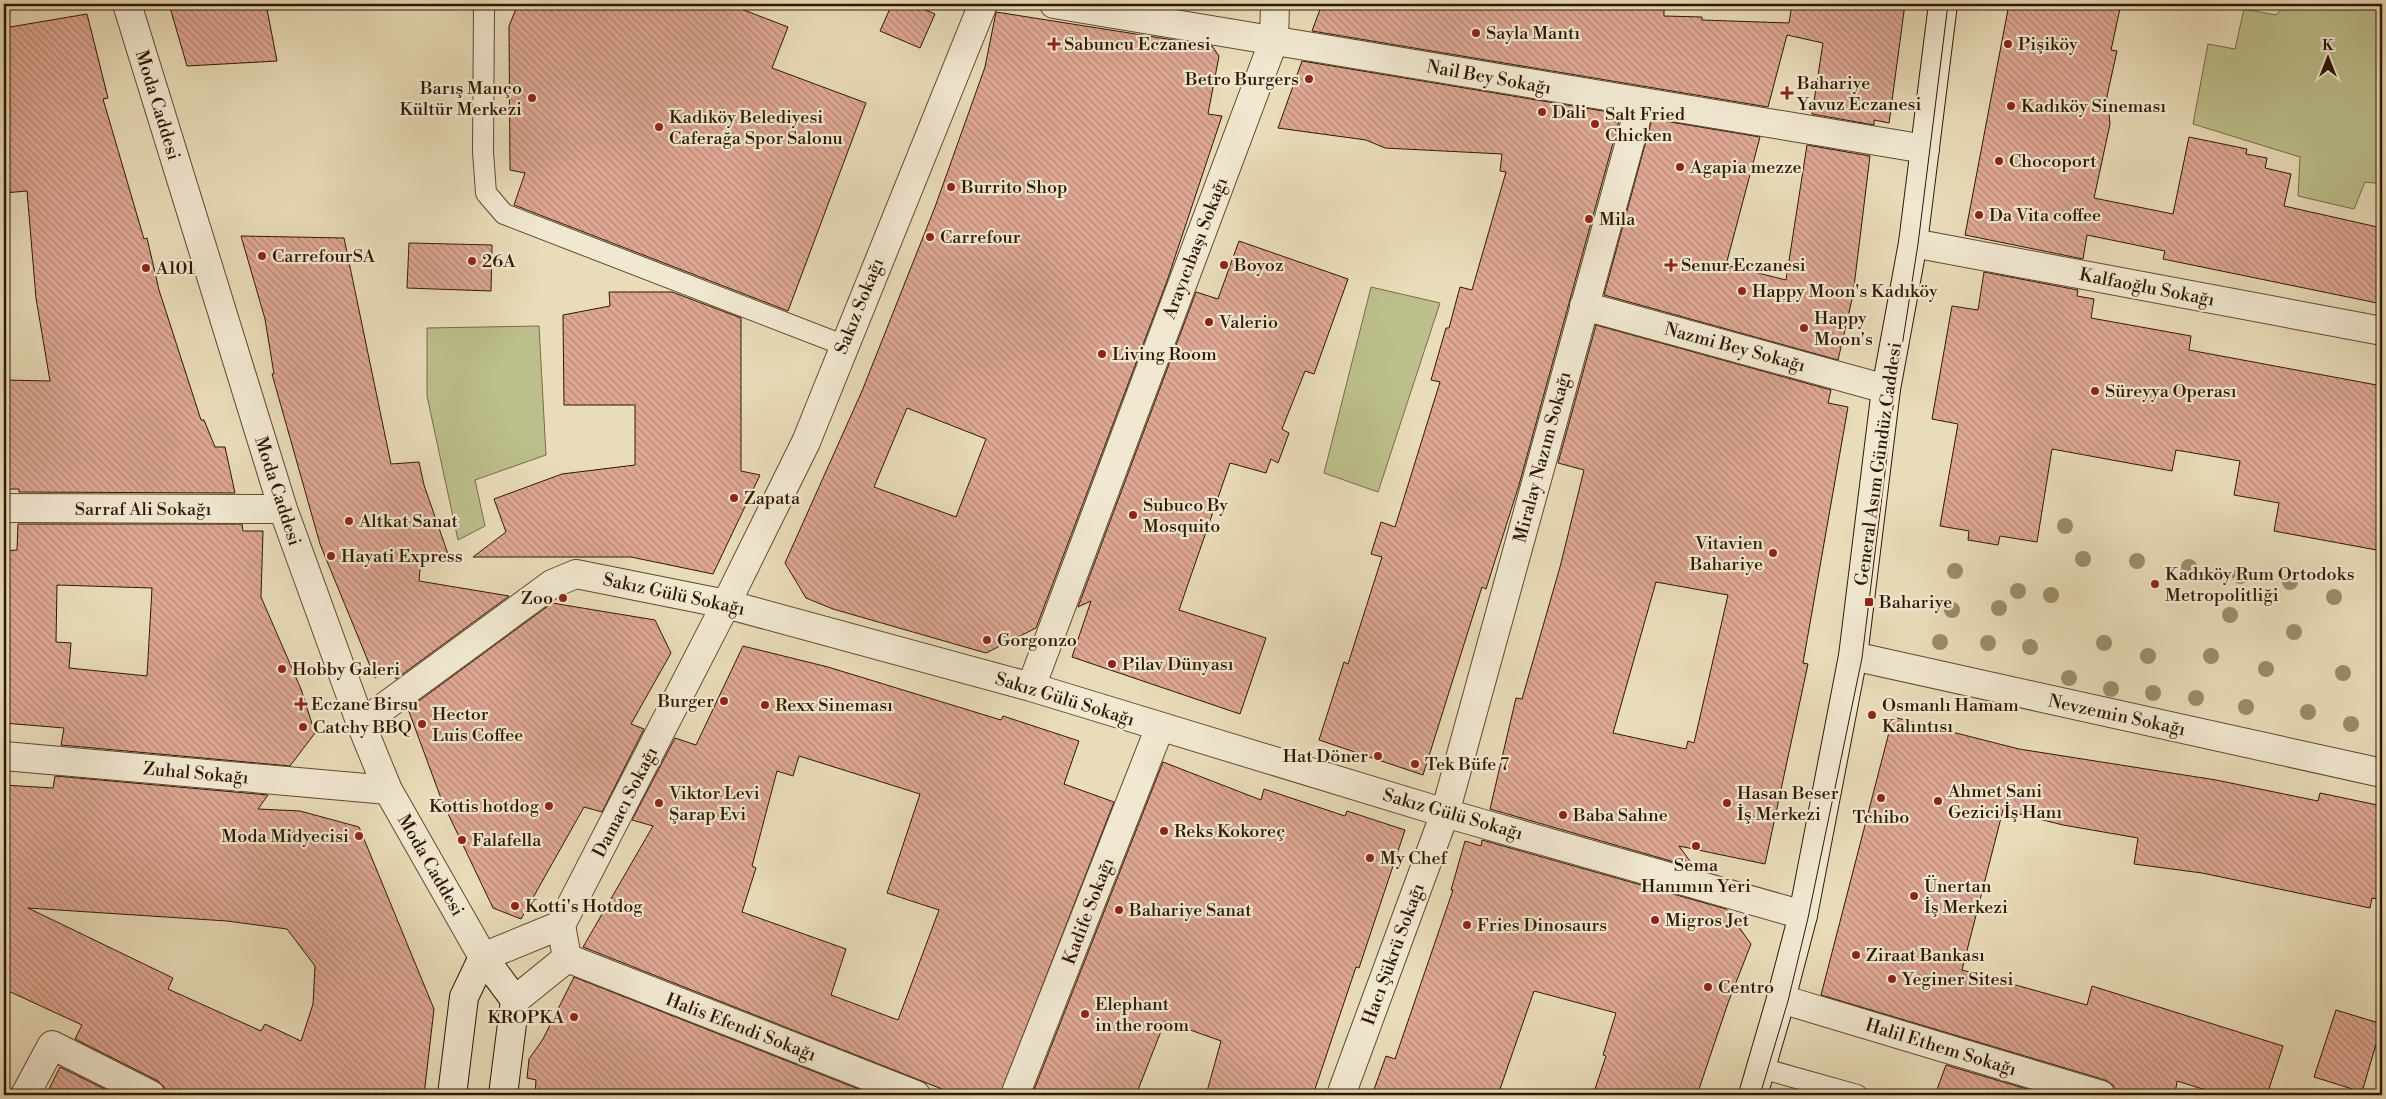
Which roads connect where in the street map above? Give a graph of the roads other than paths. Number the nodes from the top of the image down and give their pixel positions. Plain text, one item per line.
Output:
1 (127, 4) edge
2 (484, 4) edge
3 (982, 4) edge
4 (1054, 4) edge
5 (1275, 4) edge
6 (1943, 4) edge
7 (1274, 40) junction
8 (1641, 102) junction
9 (1925, 149) junction
10 (1912, 244) junction
11 (1584, 306) junction
12 (2382, 331) edge
13 (843, 345) junction
14 (1886, 389) junction
15 (4, 508) edge
16 (283, 509) junction
17 (726, 604) junction
18 (1853, 656) junction
19 (1031, 687) junction
20 (361, 724) junction
21 (1160, 727) junction
22 (4, 756) edge
23 (2382, 773) edge
24 (388, 790) junction
25 (1445, 813) junction
26 (1802, 915) junction
27 (561, 926) junction
28 (483, 957) junction
29 (567, 958) junction
30 (1781, 999) junction
31 (515, 1000) junction
32 (1762, 1068) junction
33 (25, 1095) edge
34 (151, 1095) edge
35 (452, 1095) edge
36 (503, 1095) edge
37 (916, 1095) edge
38 (1015, 1095) edge
39 (1341, 1095) edge
40 (1752, 1095) edge
41 (1857, 1095) edge
42 (2101, 1095) edge

1 - 16 street, Moda Caddesi
2 - 13 lane
3 - 13 street, Sakız Sokağı
4 - 7 street, Nail Bey Sokağı
5 - 7 street, Arayıcıbaşı Sokağı
6 - 9 street, General Asım Gündüz Caddesi
7 - 8 street, Nail Bey Sokağı
7 - 19 street, Arayıcıbaşı Sokağı
8 - 9 street, Nail Bey Sokağı
8 - 11 street, Miralay Nazım Sokağı
9 - 10 street, General Asım Gündüz Caddesi
10 - 12 street, Kalfaoğlu Sokağı
10 - 14 street, General Asım Gündüz Caddesi
11 - 14 street, Nazmi Bey Sokağı
11 - 25 street, Miralay Nazım Sokağı
13 - 17 street, Sakız Sokağı
14 - 18 street, General Asım Gündüz Caddesi
15 - 16 street, Sarraf Ali Sokağı
16 - 20 street, Moda Caddesi
17 - 19 street, Sakız Gülü Sokağı
17 - 20 street, Sakız Gülü Sokağı
17 - 27 street, Damacı Sokağı
18 - 23 street, Nevzemin Sokağı
18 - 26 street, General Asım Gündüz Caddesi
19 - 21 street, Sakız Gülü Sokağı
20 - 24 street, Moda Caddesi
21 - 25 street, Sakız Gülü Sokağı
21 - 38 street, Kadife Sokağı
22 - 24 street, Zuhal Sokağı
24 - 28 street, Moda Caddesi
25 - 26 street, Sakız Gülü Sokağı
25 - 39 street, Hacı Şükrü Sokağı
26 - 30 street, General Asım Gündüz Caddesi
27 - 28 street
27 - 29 street
28 - 31 street, Moda Caddesi
28 - 35 street
29 - 31 street
29 - 37 street, Halis Efendi Sokağı
30 - 32 street, General Asım Gündüz Caddesi
30 - 42 street, Halil Ethem Sokağı
31 - 36 street
32 - 40 street, General Asım Gündüz Caddesi
32 - 41 lane
33 - 34 street

